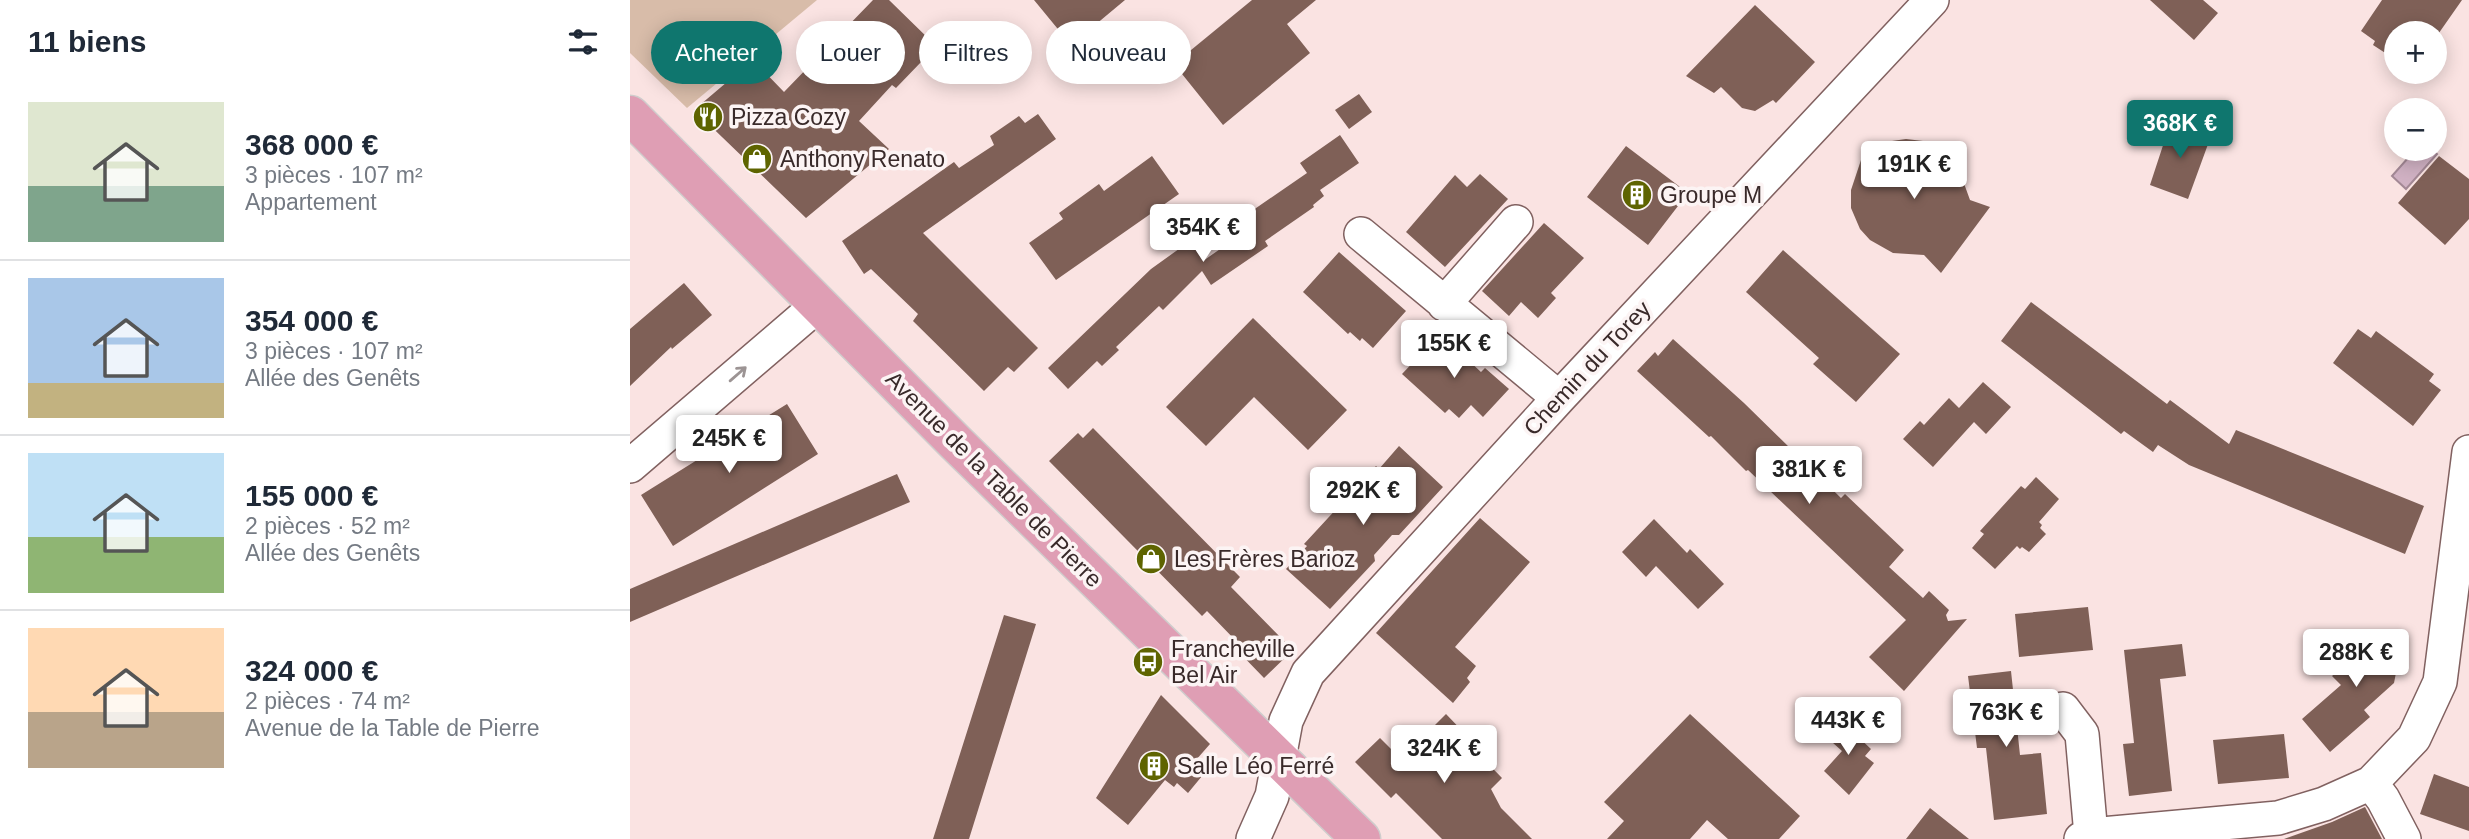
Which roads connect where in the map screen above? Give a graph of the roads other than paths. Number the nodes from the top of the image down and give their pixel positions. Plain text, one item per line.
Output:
1 (1932, 0) edge
2 (630, 115) edge
3 (1516, 222) dead end
4 (1361, 234) dead end
5 (819, 304) junction
6 (1444, 304) junction
7 (1559, 398) junction
8 (2469, 452) edge
9 (630, 466) edge
10 (2063, 709) dead end
11 (1278, 758) junction
12 (2371, 783) junction
13 (2278, 829) edge
14 (2086, 837) edge
15 (1253, 839) edge
16 (1361, 839) edge
17 (2404, 839) edge

1 - 7 street, Chemin du Torey
2 - 5 main road, Avenue de la Table de Pierre
3 - 6 street
4 - 6 street
9 -> 5 street
5 - 11 main road, Avenue de la Table de Pierre
6 - 7 street
7 - 11 street, Chemin du Torey
8 - 12 street
10 - 14 street
11 - 15 street, Chemin du Torey
11 - 16 main road, Avenue de la Table de Pierre
12 - 13 street
12 - 17 street
13 - 14 street

